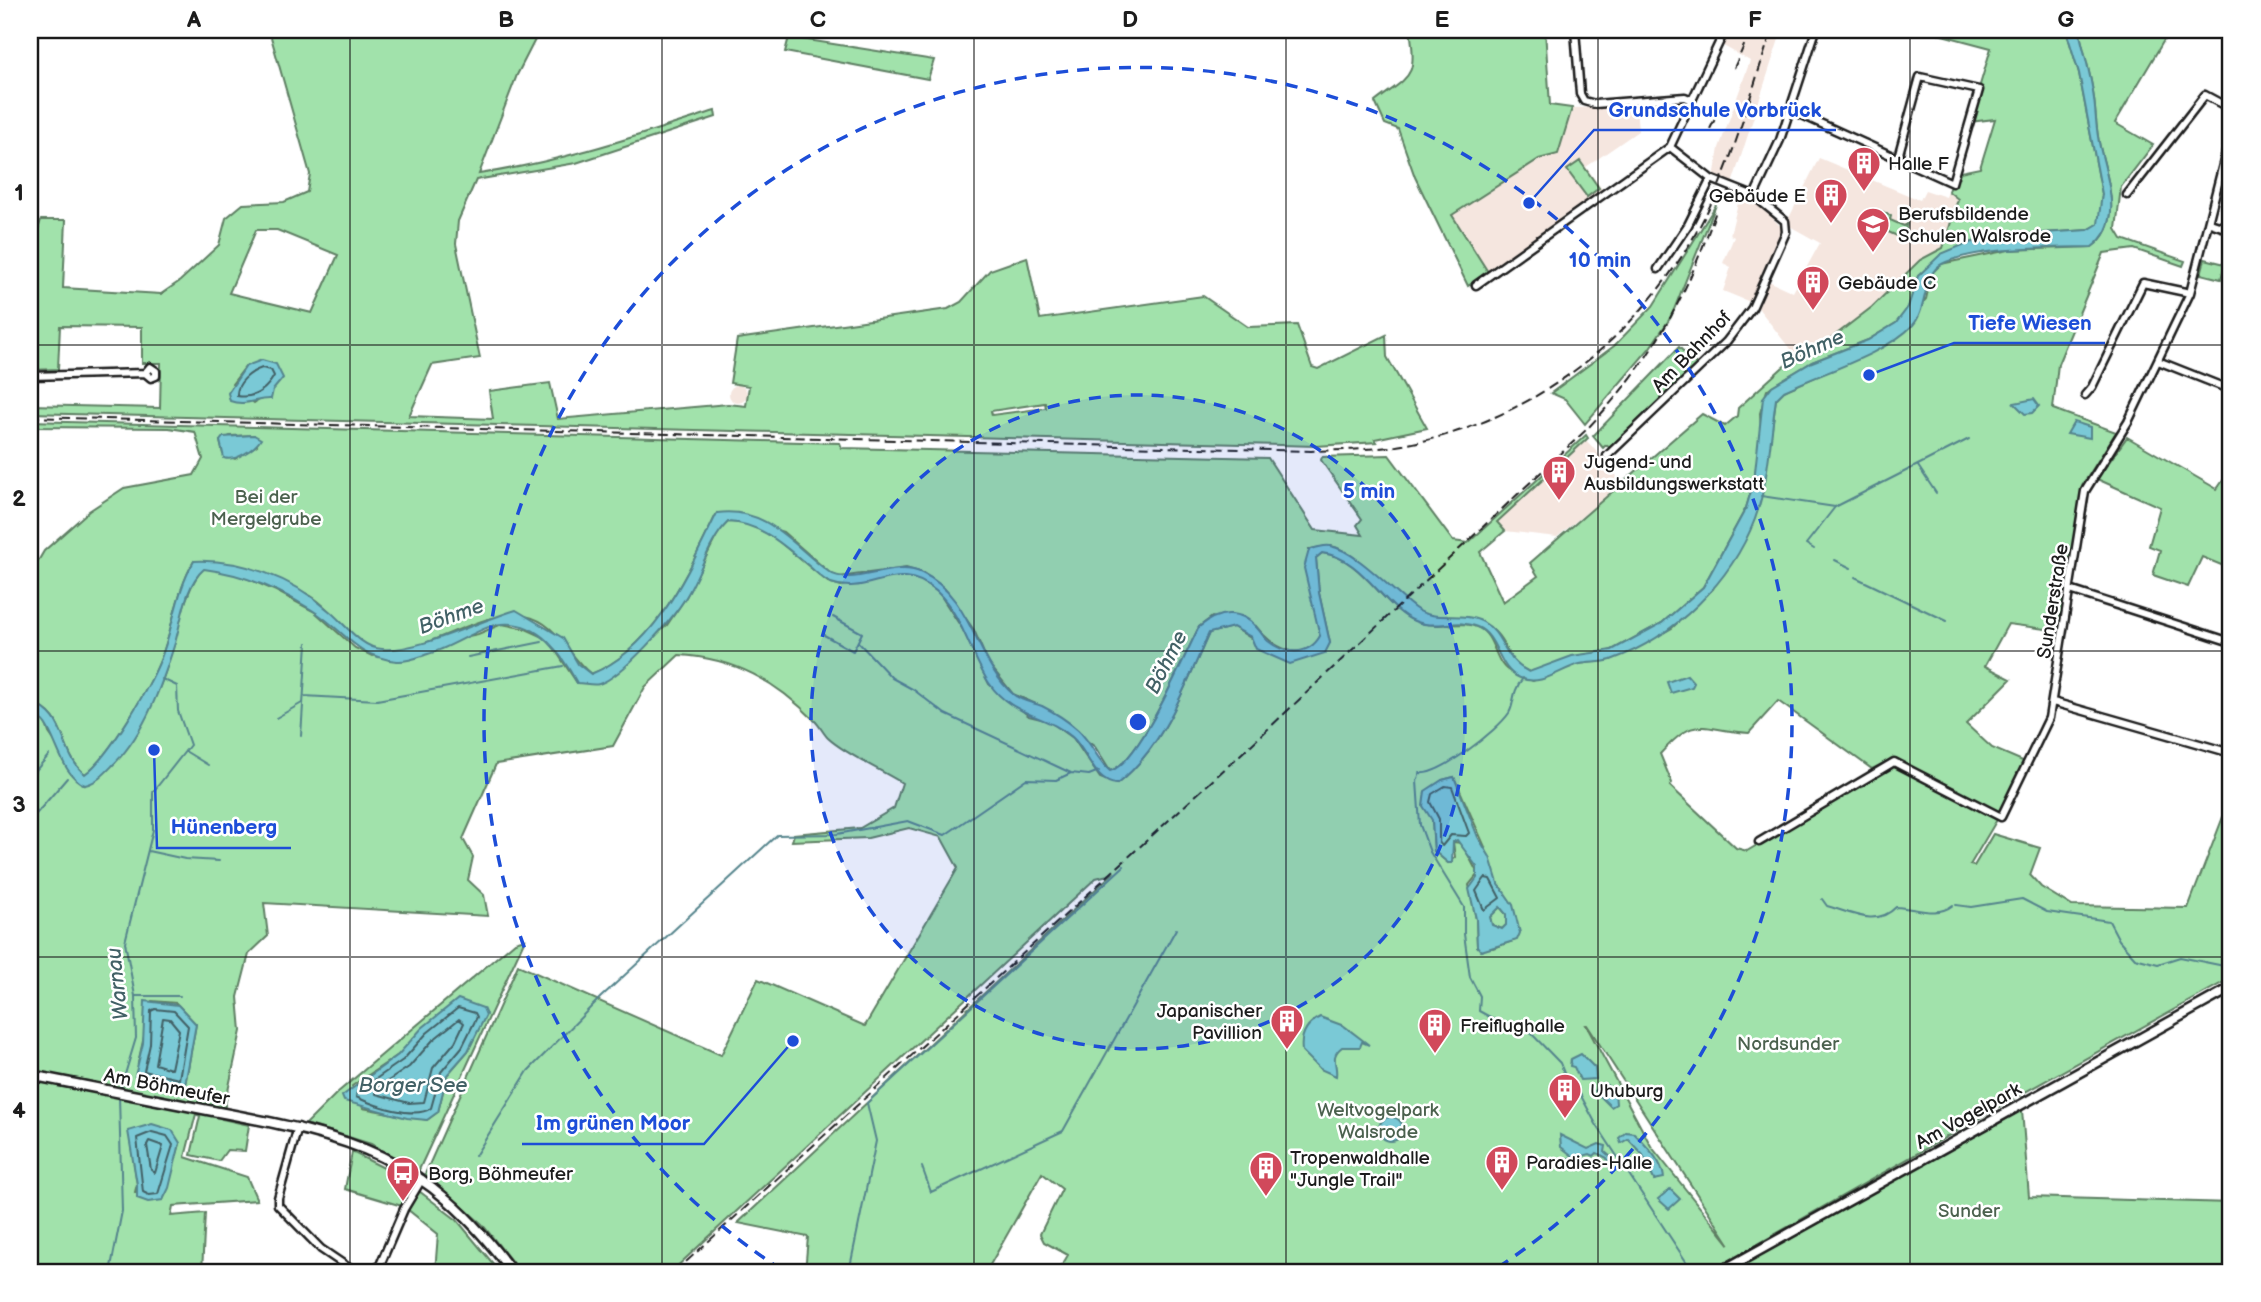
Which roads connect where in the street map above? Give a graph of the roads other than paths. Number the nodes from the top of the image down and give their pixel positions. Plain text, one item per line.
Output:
1 (1576, 30) edge
2 (1725, 30) edge
3 (1816, 30) edge
4 (1692, 100) junction
5 (2231, 109) edge
6 (1791, 110) junction
7 (2231, 133) edge
8 (1670, 147) junction
9 (1898, 157) junction
10 (1711, 179) junction
11 (2127, 195) dead end
12 (1754, 196) junction
13 (2210, 223) junction
14 (2231, 230) edge
15 (1658, 269) dead end
16 (1476, 285) dead end
17 (2190, 293) junction
18 (2158, 361) junction
19 (145, 373) dead end
20 (30, 376) edge
21 (2231, 390) edge
22 (2085, 395) dead end
23 (1607, 456) dead end
24 (2070, 590) junction
25 (2231, 642) edge
26 (2053, 702) junction
27 (2231, 753) edge
28 (1759, 842) dead end
29 (2231, 988) edge
30 (30, 1075) edge
31 (298, 1127) junction
32 (422, 1179) junction
33 (355, 1272) edge
34 (377, 1272) edge
35 (512, 1272) edge
36 (1720, 1272) edge

1 - 4 street
2 - 4 street
3 - 6 street
4 - 8 street
5 - 11 street
6 - 9 street
6 - 12 street
7 - 13 street, Sunderstraße
8 - 10 street
8 - 16 street
9 - 9 street
10 - 12 street
10 - 15 street
12 - 23 street, Am Bahnhof
13 - 14 street
13 - 17 street, Sunderstraße
17 - 18 street, Sunderstraße
17 - 22 street
18 - 21 street
18 - 24 street, Sunderstraße
19 - 20 street
24 - 25 street
24 - 26 street, Sunderstraße
26 - 27 street
26 - 28 street, Sunderstraße
29 - 36 street, Am Vogelpark
30 - 31 street, Am Böhmeufer
31 - 32 street, Am Böhmeufer
31 - 33 street
32 - 34 street
32 - 35 street, Am Böhmeufer

